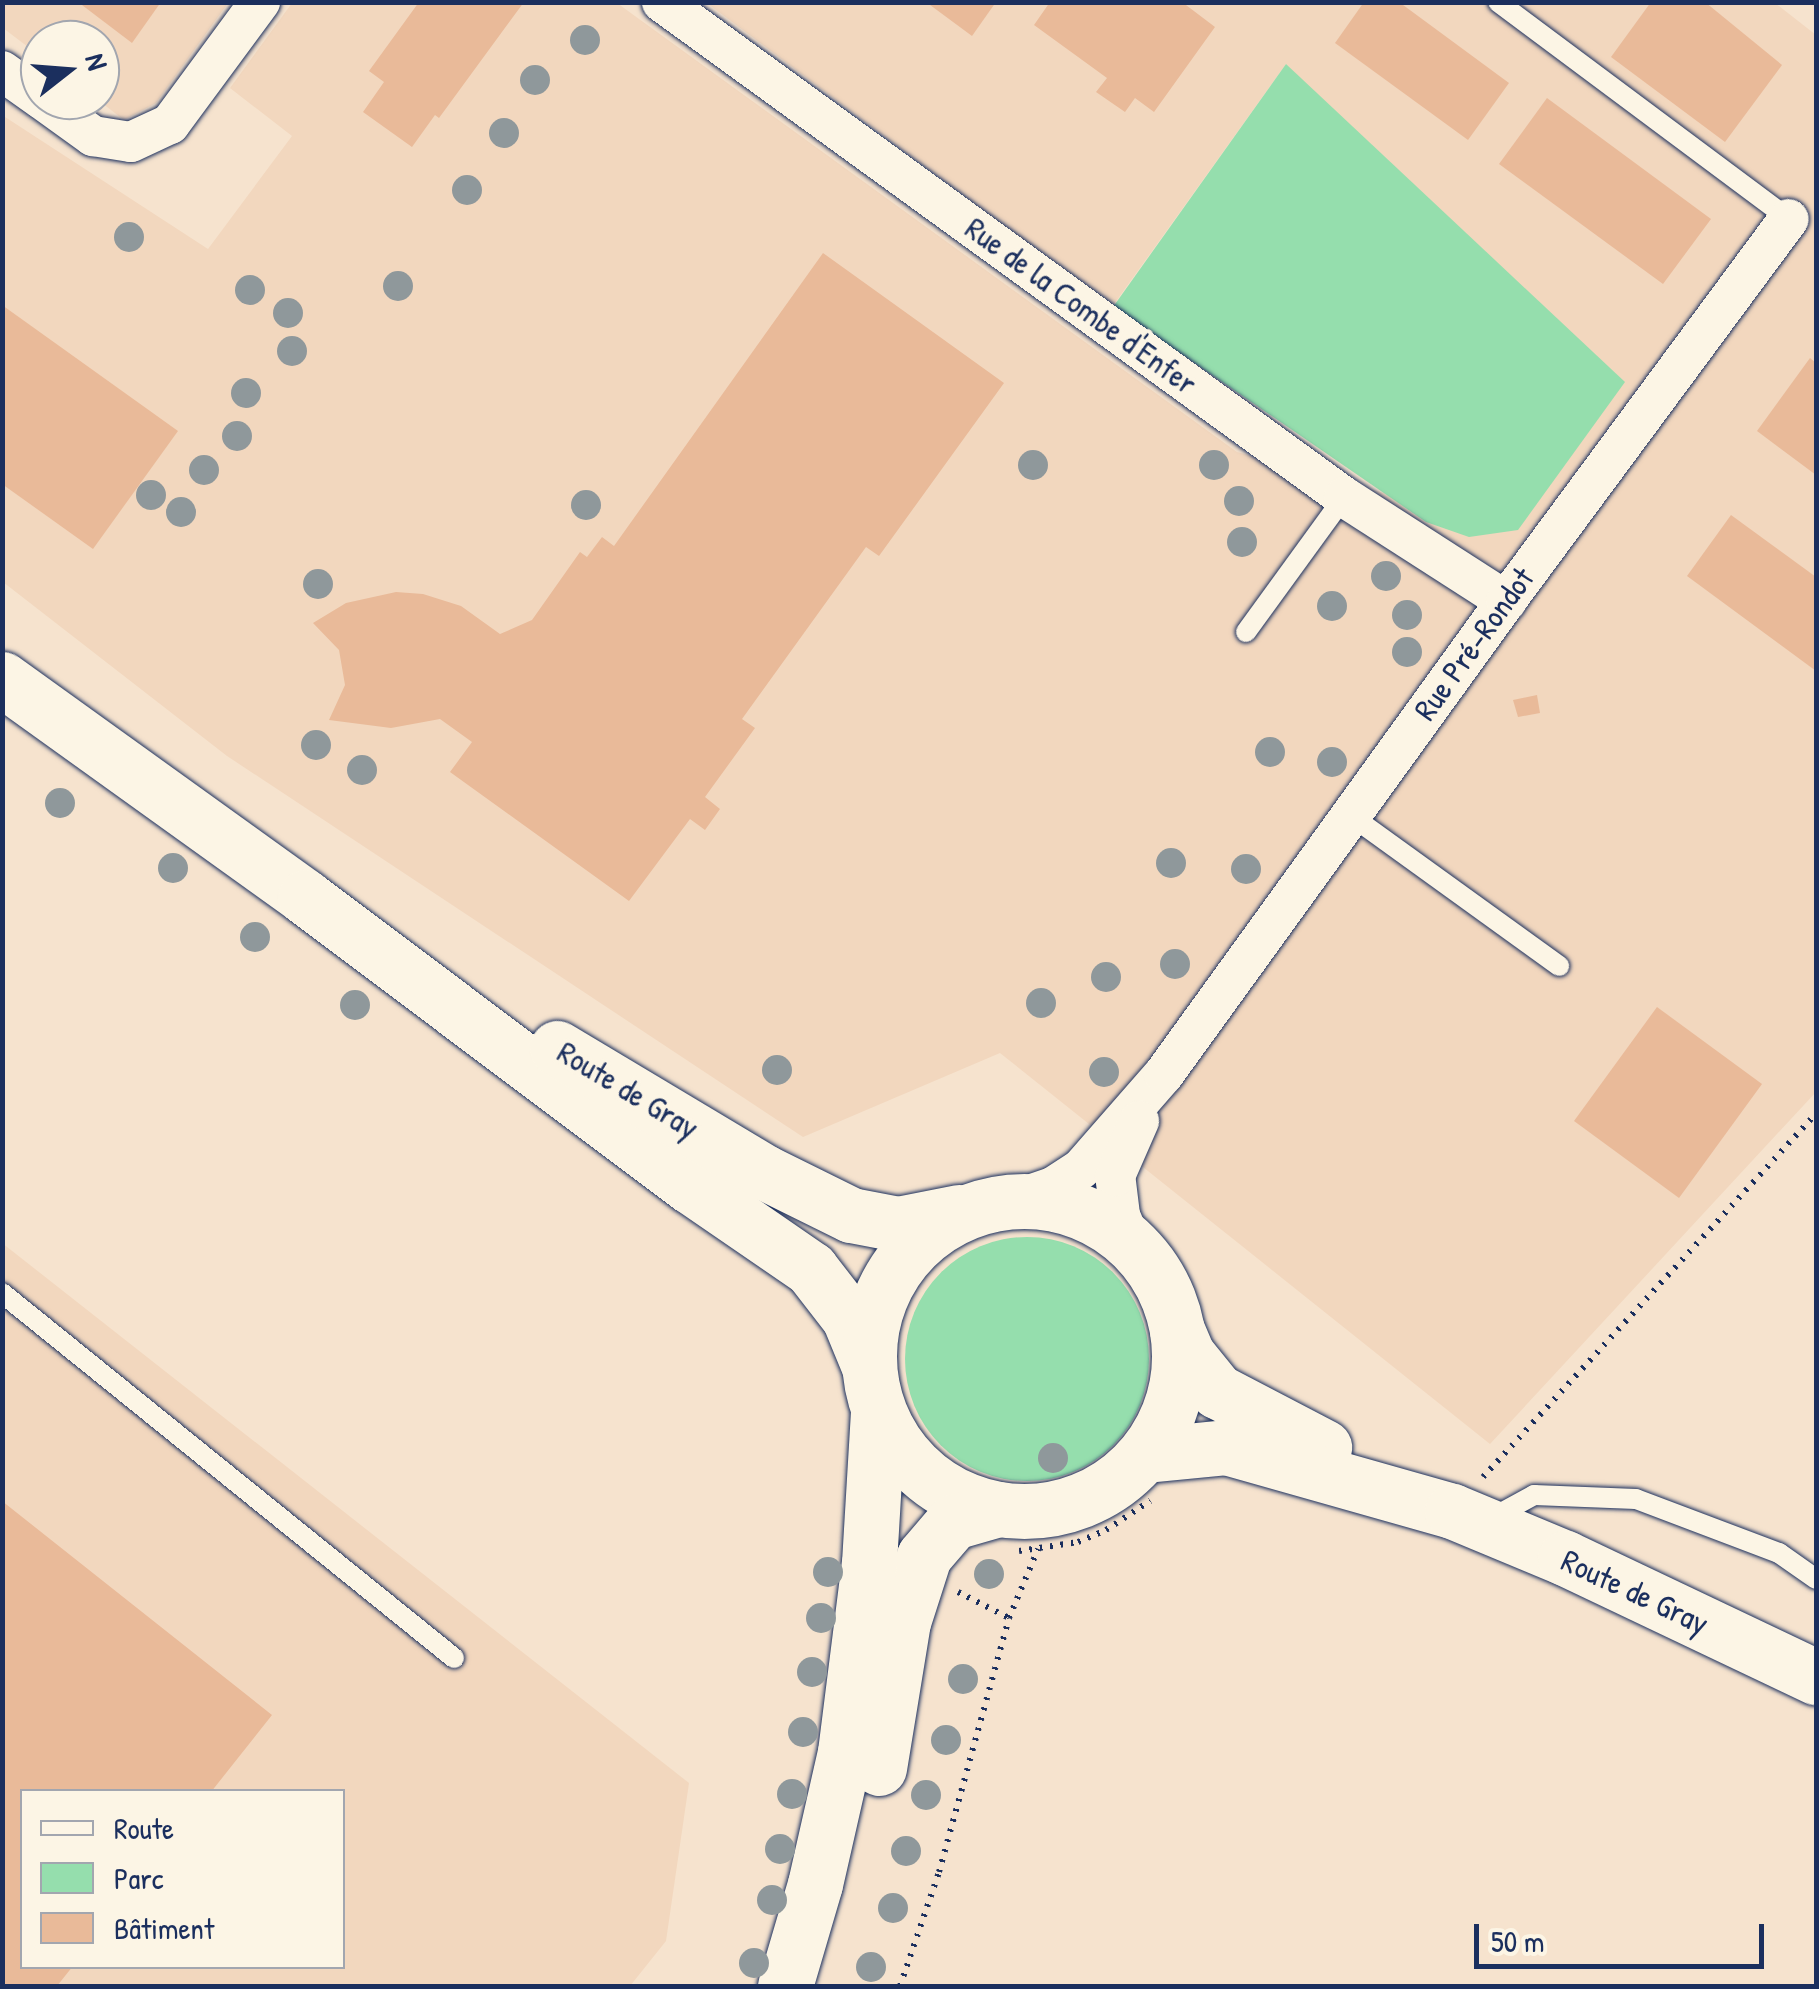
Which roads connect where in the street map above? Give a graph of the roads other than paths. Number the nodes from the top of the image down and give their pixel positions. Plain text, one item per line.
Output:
1 (260, 2) edge
2 (662, 2) edge
3 (1498, 2) edge
4 (71, 120) edge
5 (1789, 219) joint
6 (1344, 497) junction
7 (1506, 601) junction
8 (1246, 632) dead end
9 (2, 679) edge
10 (1350, 815) junction
11 (305, 897) junction
12 (1558, 966) dead end
13 (1164, 1074) junction
14 (993, 1204) junction
15 (1133, 1246) junction
16 (2, 1293) edge
17 (1177, 1330) junction
18 (873, 1387) junction
19 (1146, 1455) junction
20 (998, 1509) junction
21 (1468, 1517) junction
22 (1816, 1579) edge
23 (454, 1658) dead end
24 (1816, 1677) edge
25 (784, 1986) edge
26 (816, 1986) edge

1 - 4 street
2 - 6 street, Rue de la Combe d'Enfer
3 - 5 lane
5 - 7 street, Rue Pré-Rondot
6 - 7 street, Rue de la Combe d'Enfer
6 - 8 lane
7 - 10 street, Rue Pré-Rondot
9 - 11 main road, Route de Gray
10 - 12 lane
10 - 13 street, Rue Pré-Rondot
11 - 14 main road, Route de Gray
11 - 18 main road, Route de Gray
13 - 14 street, Rue Pré-Rondot
13 - 15 street, Rue Pré-Rondot
14 - 15 main road
14 - 18 main road
15 - 17 main road
16 - 23 lane
17 - 19 main road
17 - 21 main road, Route de Gray
18 - 20 main road
18 - 25 main road
19 - 20 main road
19 - 21 main road, Route de Gray
20 - 26 main road
21 - 22 lane
21 - 24 main road, Route de Gray

